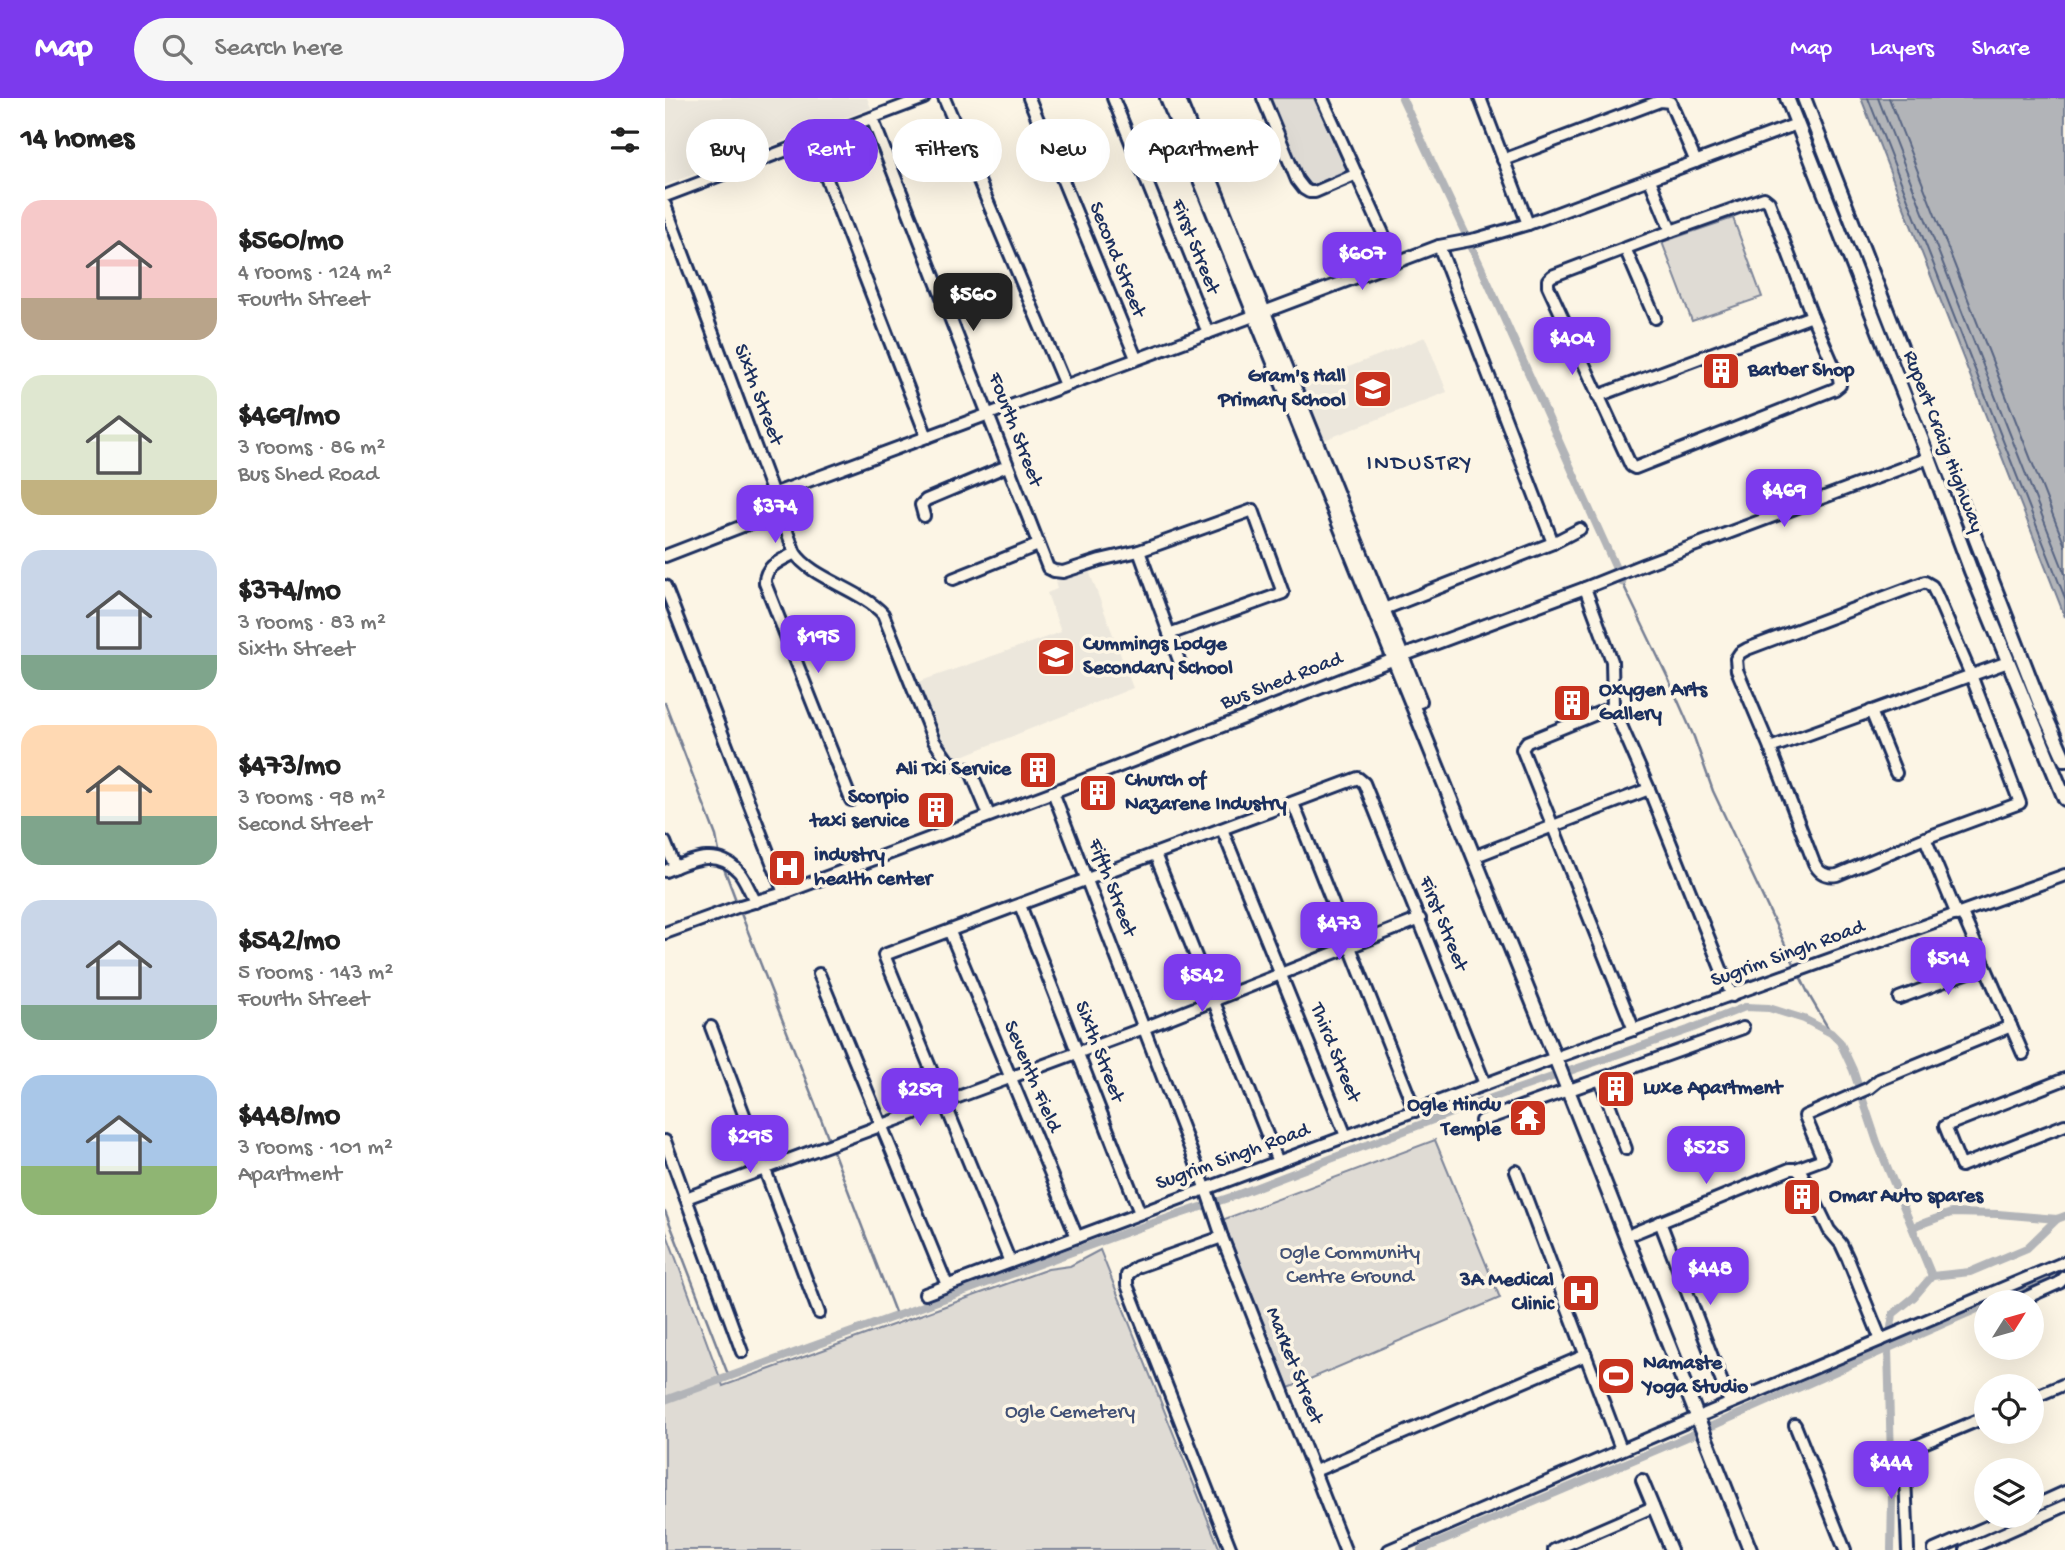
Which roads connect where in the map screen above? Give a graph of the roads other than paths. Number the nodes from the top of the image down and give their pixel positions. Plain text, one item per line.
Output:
1 (924, 98) edge
2 (944, 98) edge
3 (1030, 98) edge
4 (1113, 98) edge
5 (1167, 98) edge
6 (1178, 98) edge
7 (1263, 98) edge
8 (1322, 98) edge
9 (1480, 98) edge
10 (1787, 98) edge
11 (1804, 98) edge
12 (872, 118) joint
13 (1797, 124) junction
14 (783, 152) edge
15 (1503, 160) junction
16 (1696, 162) junction
17 (1357, 174) junction
18 (1650, 180) junction
19 (828, 182) edge
20 (665, 197) edge
21 (665, 205) edge
22 (1528, 225) junction
23 (1671, 231) junction
24 (1439, 246) junction
25 (1625, 248) junction
26 (1396, 262) junction
27 (1260, 314) junction
28 (1812, 316) junction
29 (1655, 318) dead end
30 (1208, 333) junction
31 (1136, 358) junction
32 (1065, 385) junction
33 (1598, 396) junction
34 (987, 414) junction
35 (927, 437) junction
36 (1929, 458) junction
37 (1007, 466) junction
38 (773, 494) junction
39 (779, 512) junction
40 (924, 516) dead end
41 (1580, 529) dead end
42 (1553, 543) junction
43 (1038, 545) junction
44 (1139, 551) junction
45 (795, 553) junction
46 (665, 556) edge
47 (953, 579) dead end
48 (665, 586) edge
49 (1584, 589) junction
50 (1384, 609) junction
51 (1169, 634) junction
52 (1398, 658) junction
53 (2008, 662) junction
54 (1181, 666) dead end
55 (1971, 675) junction
56 (1613, 707) junction
57 (1871, 711) junction
58 (1770, 748) junction
59 (2065, 760) edge
60 (1896, 773) dead end
61 (1649, 789) junction
62 (1053, 792) junction
63 (2065, 799) edge
64 (851, 800) dead end
65 (1293, 803) junction
66 (989, 815) junction
67 (1552, 826) junction
68 (1222, 829) junction
69 (1926, 838) junction
70 (665, 842) edge
71 (1155, 854) junction
72 (1481, 854) junction
73 (670, 869) edge
74 (2065, 875) edge
75 (1087, 880) junction
76 (784, 893) junction
77 (756, 902) junction
78 (1020, 905) junction
79 (1960, 914) junction
80 (1420, 919) junction
81 (950, 932) junction
82 (665, 933) edge
83 (1350, 947) junction
84 (1985, 966) junction
85 (819, 974) dead end
86 (1281, 974) junction
87 (1732, 996) junction
88 (1899, 998) dead end
89 (1213, 1000) junction
90 (2011, 1026) junction
91 (711, 1027) dead end
92 (1144, 1028) junction
93 (1742, 1028) dead end
94 (1634, 1030) junction
95 (1077, 1053) junction
96 (2023, 1054) dead end
97 (1559, 1058) junction
98 (1011, 1077) junction
99 (1599, 1079) junction
100 (2065, 1079) edge
101 (1485, 1084) junction
102 (1571, 1088) junction
103 (944, 1102) junction
104 (1415, 1111) junction
105 (1481, 1121) dead end
106 (2065, 1125) edge
107 (881, 1126) junction
108 (1346, 1136) junction
109 (665, 1141) edge
110 (1626, 1149) dead end
111 (1278, 1162) junction
112 (765, 1169) junction
113 (1796, 1170) junction
114 (1516, 1171) dead end
115 (1207, 1192) junction
116 (686, 1198) junction
117 (1140, 1213) junction
118 (1660, 1222) junction
119 (1634, 1233) junction
120 (1077, 1237) junction
121 (1222, 1237) junction
122 (1010, 1262) junction
123 (2065, 1264) edge
124 (2065, 1277) edge
125 (947, 1285) junction
126 (2043, 1290) edge
127 (925, 1294) dead end
128 (819, 1313) dead end
129 (1881, 1340) junction
130 (742, 1352) dead end
131 (1586, 1354) junction
132 (2065, 1384) edge
133 (2044, 1393) edge
134 (1730, 1403) junction
135 (1974, 1422) edge
136 (1705, 1423) junction
137 (1795, 1425) dead end
138 (1622, 1449) junction
139 (1315, 1471) junction
140 (1641, 1480) dead end
141 (2065, 1492) edge
142 (2044, 1502) edge
143 (2065, 1506) edge
144 (1653, 1507) junction
145 (1984, 1528) edge
146 (1231, 1550) edge
147 (1346, 1550) edge
148 (1389, 1550) edge
149 (1554, 1550) edge
150 (1671, 1550) edge
151 (1750, 1550) edge
152 (1759, 1550) edge
153 (1845, 1550) edge
154 (1908, 1550) edge
155 (1934, 1550) edge
156 (1966, 1550) edge

1 - 12 street
2 - 32 street
3 - 31 street, Second Street
4 - 30 street, First Street
5 - 27 main road
6 - 27 main road
7 - 17 street
8 - 17 street
9 - 15 street
10 - 13 main road, Rupert Craig Highway
11 - 59 main road, Rupert Craig Highway
12 - 34 street, Fourth Street
13 - 16 street
13 - 36 main road, Rupert Craig Highway
14 - 20 street
15 - 16 street
15 - 22 street
16 - 18 street
17 - 26 street
18 - 22 street
18 - 23 street
19 - 35 street
21 - 38 street, Sixth Street
22 - 24 street
23 - 25 street
23 - 28 street
24 - 26 street
24 - 42 street
25 - 29 street
25 - 33 street
26 - 27 street
27 - 30 street
27 - 50 main road
27 - 52 main road
28 - 33 street
28 - 33 street
30 - 31 street
31 - 32 street
32 - 34 street
34 - 35 street
34 - 37 street, Fourth Street
35 - 38 street
36 - 49 street, Bus Shed Road
36 - 53 main road, Rupert Craig Highway
37 - 40 street
37 - 43 street, Fourth Street
38 - 39 street, Sixth Street
39 - 45 street, Sixth Street
39 - 46 street
41 - 42 street
42 - 50 street
43 - 44 street, Fourth Street
43 - 47 street
44 - 51 street
44 - 51 street
45 - 64 street
45 - 66 street
48 - 76 street
49 - 52 street, Bus Shed Road
49 - 56 street
50 - 52 main road
51 - 54 street
52 - 62 street, Bus Shed Road
52 - 72 main road
52 - 97 main road
53 - 55 street
53 - 63 main road, Rupert Craig Highway
55 - 57 street
55 - 58 street
55 - 69 street
56 - 61 street
56 - 67 street
57 - 58 street
57 - 60 street
58 - 69 street
61 - 67 street
61 - 87 street
62 - 66 street, Bus Shed Road
62 - 75 street, Fifth Street
65 - 68 street
65 - 80 street, First Street
65 - 83 street
66 - 76 street, Bus Shed Road
67 - 72 street
67 - 94 street
68 - 71 street
68 - 86 street, Third Street
69 - 79 street
70 - 73 street
71 - 75 street
71 - 89 street
72 - 97 main road
73 - 77 street
74 - 79 street, Sugrim Singh Road
75 - 78 street
75 - 92 street, Fifth Street
76 - 77 street, Bus Shed Road
77 - 82 street, Bus Shed Road
78 - 81 street
78 - 95 street, Sixth Street
79 - 84 street
79 - 87 street, Sugrim Singh Road
80 - 83 street
80 - 101 street, First Street
81 - 98 street, Seventh Field
81 - 103 street
83 - 86 street
83 - 104 street
84 - 88 street
84 - 90 street
85 - 107 street
86 - 89 street
86 - 108 street, Third Street
87 - 94 street, Sugrim Singh Road
89 - 92 street
89 - 111 street
90 - 96 street
90 - 113 street
91 - 112 street
92 - 95 street
92 - 115 street, Fifth Street
93 - 99 street
94 - 97 street, Sugrim Singh Road
95 - 98 street
95 - 117 street, Sixth Street
97 - 101 street, Sugrim Singh Road
97 - 102 main road
98 - 103 street
98 - 120 street, Seventh Field
99 - 102 street
99 - 110 street
100 - 106 street
101 - 104 street, Sugrim Singh Road
102 - 105 street
102 - 119 main road
102 - 136 main road
103 - 107 street
103 - 122 street
104 - 108 street, Sugrim Singh Road
107 - 112 street
107 - 125 street
108 - 111 street, Sugrim Singh Road
109 - 116 street
111 - 115 street, Sugrim Singh Road
112 - 116 street
112 - 128 street
113 - 118 street
113 - 129 street
114 - 131 street
115 - 117 street, Sugrim Singh Road
115 - 121 street, Market Street
116 - 130 street
117 - 120 street, Sugrim Singh Road
118 - 119 street
118 - 134 street
119 - 136 main road
120 - 122 street, Sugrim Singh Road
121 - 139 street, Market Street
121 - 146 street
122 - 125 street, Sugrim Singh Road
123 - 129 street
124 - 126 street
125 - 127 street, Sugrim Singh Road
129 - 134 street
131 - 138 street
131 - 139 street
132 - 133 street
134 - 136 street
135 - 154 street
136 - 138 street
136 - 151 main road
136 - 152 main road
137 - 153 street
138 - 148 street
139 - 147 street, Market Street
140 - 144 street
141 - 142 street
143 - 156 street
144 - 149 street
144 - 150 street
145 - 155 street

